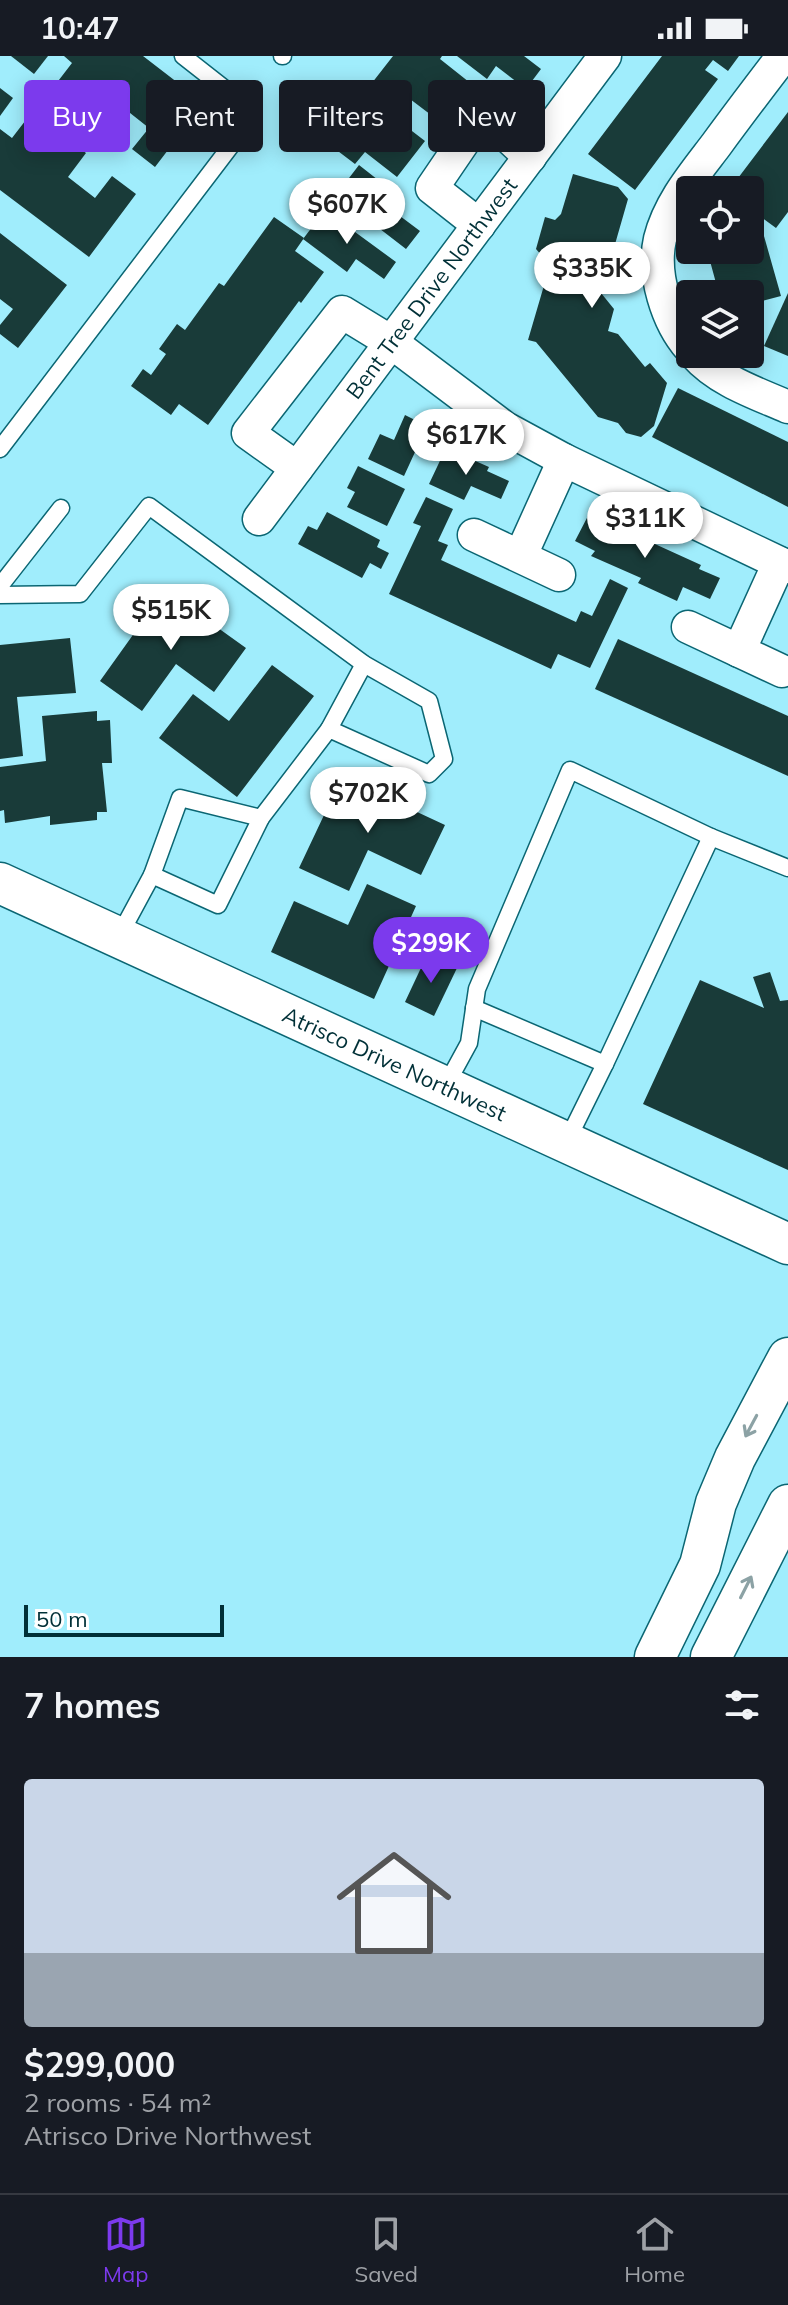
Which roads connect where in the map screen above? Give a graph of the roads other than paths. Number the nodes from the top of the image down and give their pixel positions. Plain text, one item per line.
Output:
1 (183, 56) edge
2 (605, 56) edge
3 (783, 56) edge
4 (530, 157) junction
5 (479, 225) junction
6 (676, 326) edge
7 (391, 342) junction
8 (711, 368) edge
9 (788, 407) edge
10 (0, 449) edge
11 (564, 460) junction
12 (297, 468) junction
13 (61, 508) dead end
14 (259, 519) dead end
15 (474, 535) dead end
16 (521, 555) junction
17 (784, 565) edge
18 (559, 575) dead end
19 (0, 586) edge
20 (0, 595) edge
21 (688, 627) dead end
22 (739, 651) junction
23 (364, 664) junction
24 (782, 671) dead end
25 (329, 729) junction
26 (261, 818) junction
27 (711, 837) junction
28 (788, 868) edge
29 (152, 875) junction
30 (0, 883) edge
31 (118, 938) junction
32 (474, 1008) junction
33 (605, 1064) junction
34 (445, 1087) junction
35 (566, 1143) junction
36 (788, 1244) edge
37 (788, 1358) edge
38 (788, 1505) edge
39 (655, 1657) edge
40 (711, 1657) edge

1 - 10 lane
2 - 4 street, Bent Tree Drive Northwest
3 - 6 street
4 - 5 street, Bent Tree Drive Northwest
4 - 5 street
5 - 7 street, Bent Tree Drive Northwest
7 - 11 street
7 - 12 street, Bent Tree Drive Northwest
7 - 12 street
8 - 9 street
11 - 16 street
11 - 17 street
12 - 14 street, Bent Tree Drive Northwest
13 - 19 lane
15 - 16 street
16 - 18 street
17 - 22 street
20 - 23 lane
21 - 22 street
22 - 24 street
23 - 25 lane
23 - 25 lane
25 - 26 lane
26 - 29 lane
26 - 29 lane
27 - 28 lane
27 - 32 lane
27 - 33 lane
29 - 31 lane
30 - 31 street, Atrisco Drive Northwest
31 - 34 street, Atrisco Drive Northwest
32 - 33 lane
32 - 34 lane
33 - 35 lane
34 - 35 street, Atrisco Drive Northwest
35 - 36 street, Atrisco Drive Northwest
37 -> 39 street
40 -> 38 street

